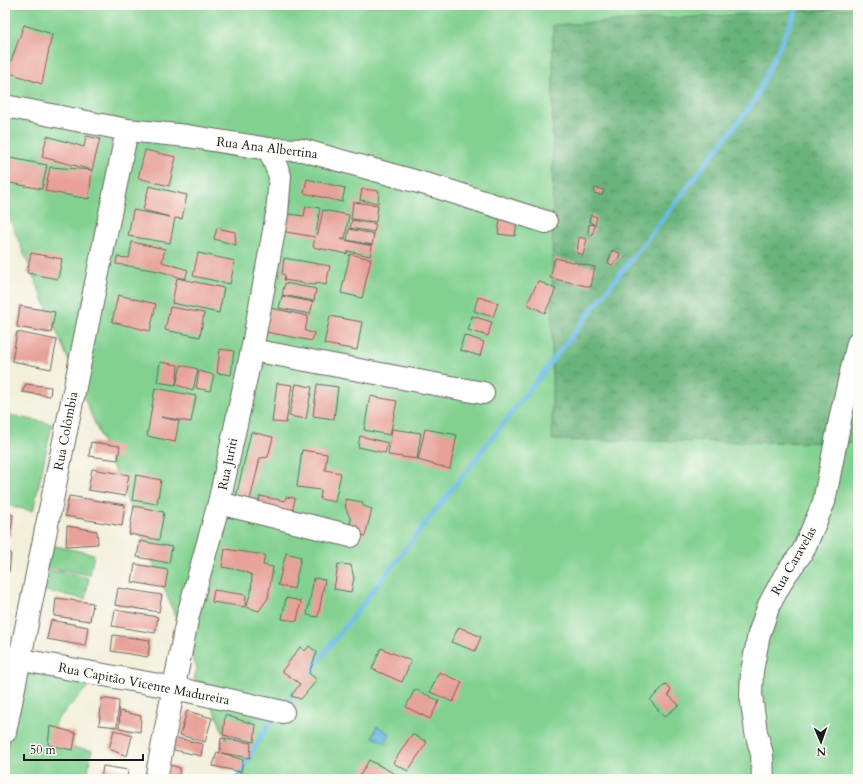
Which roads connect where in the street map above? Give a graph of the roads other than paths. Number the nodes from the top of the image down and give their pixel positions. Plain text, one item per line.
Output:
1 (5, 106) edge
2 (127, 130) junction
3 (269, 149) junction
4 (546, 222) dead end
5 (858, 344) edge
6 (252, 350) junction
7 (483, 393) dead end
8 (219, 504) junction
9 (351, 536) dead end
10 (12, 659) edge
11 (175, 688) junction
12 (283, 712) dead end
13 (5, 732) edge
14 (156, 779) edge
15 (763, 779) edge

1 - 2 street, Rua Ana Albertina
2 - 3 street, Rua Ana Albertina
2 - 10 street, Rua Colômbia
3 - 4 street, Rua Ana Albertina
3 - 6 street, Rua Juriti
5 - 15 street, Rua Caravelas
6 - 7 street
6 - 8 street, Rua Juriti
8 - 9 street
8 - 11 street, Rua Juriti
10 - 11 street, Rua Capitão Vicente Madureira
10 - 13 street, Rua Colômbia
11 - 12 street, Rua Capitão Vicente Madureira
11 - 14 street, Rua Juriti

